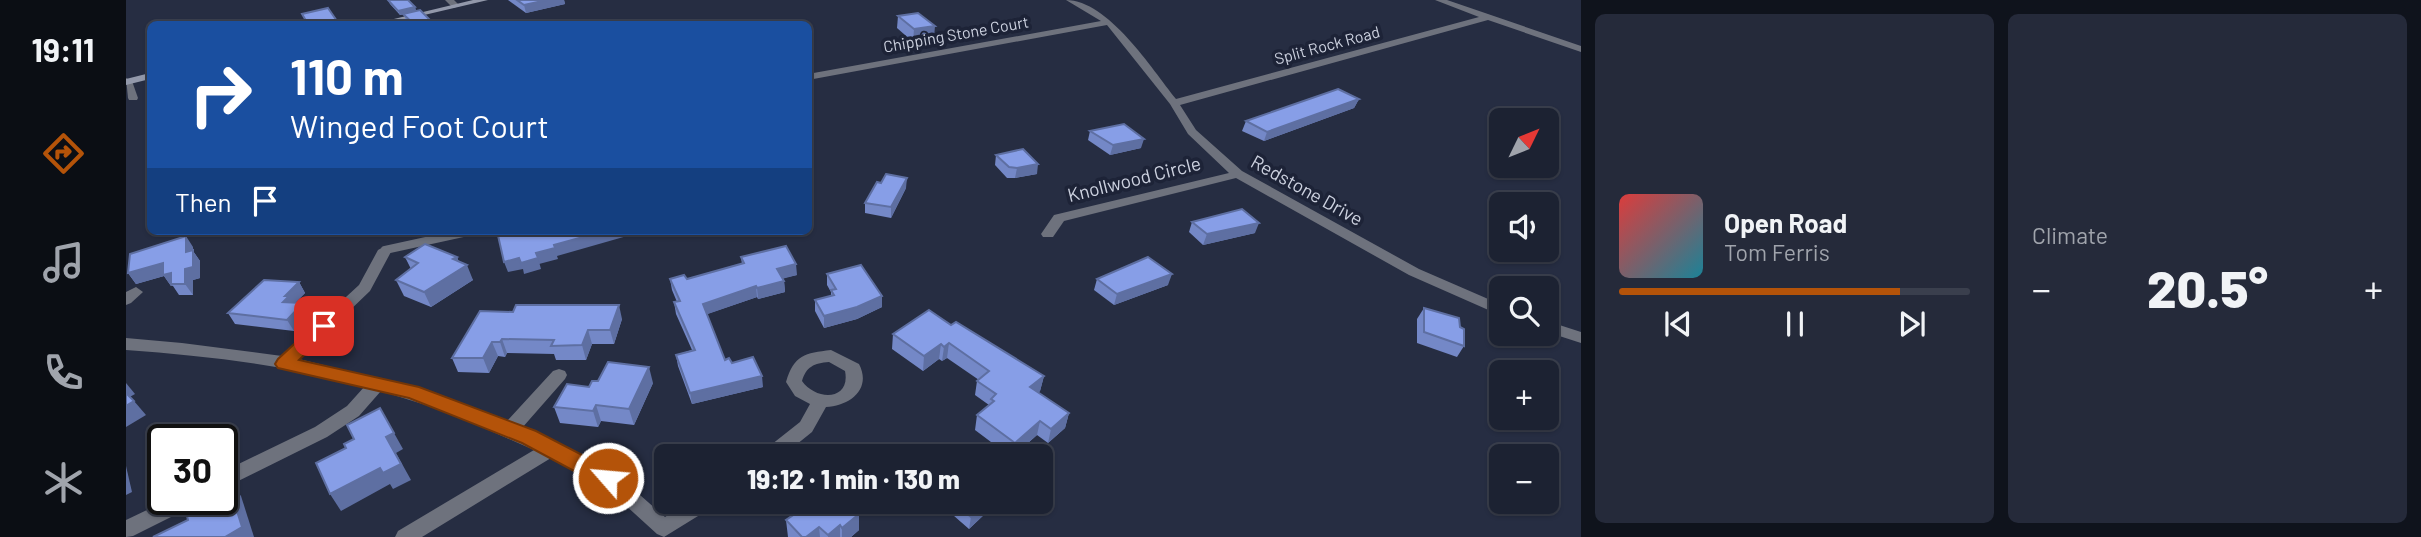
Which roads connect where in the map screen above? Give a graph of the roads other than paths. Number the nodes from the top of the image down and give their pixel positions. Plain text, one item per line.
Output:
1 (484, 0) edge
2 (1070, 0) edge
3 (1439, 0) edge
4 (452, 3) edge
5 (1488, 17) junction
6 (388, 21) edge
7 (1109, 22) junction
8 (1581, 49) edge
9 (812, 76) edge
10 (147, 77) edge
11 (127, 82) edge
12 (133, 98) dead end
13 (1174, 103) junction
14 (1238, 174) junction
15 (1048, 234) dead end
16 (454, 235) edge
17 (385, 250) joint
18 (1489, 305) edge
19 (1559, 330) edge
20 (1581, 338) edge
21 (126, 344) edge
22 (284, 364) junction
23 (559, 375) dead end
24 (378, 383) junction
25 (820, 402) dead end
26 (510, 430) junction
27 (784, 444) edge
28 (550, 449) junction
29 (238, 473) edge
30 (688, 514) edge
31 (156, 515) edge
32 (126, 530) edge
33 (665, 532) edge
34 (405, 537) edge

1 - 4 street
2 - 7 street, Redstone Drive
3 - 5 street
4 - 6 street
5 - 8 street
5 - 13 street, Split Rock Road
7 - 9 street, Chipping Stone Court
7 - 13 street, Redstone Drive
10 - 11 street
11 - 12 street
13 - 14 street, Redstone Drive
14 - 15 street, Knollwood Circle
14 - 18 street, Redstone Drive
16 - 17 lane
17 - 22 street
19 - 20 street
21 - 22 street
22 - 24 street
23 - 26 street
24 - 26 street
24 - 29 street
25 - 27 street
26 - 28 street
28 - 33 street
28 - 34 street
30 - 33 street
31 - 32 street

